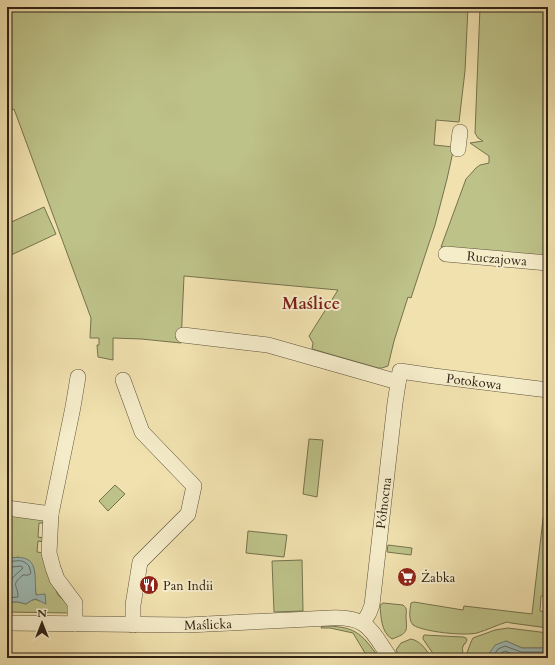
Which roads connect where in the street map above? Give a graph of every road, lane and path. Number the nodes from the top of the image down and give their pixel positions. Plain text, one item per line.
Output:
1 (460, 132) dead end
2 (458, 149) dead end
3 (446, 254) dead end
4 (548, 263) edge
5 (183, 335) dead end
6 (78, 377) dead end
7 (399, 377) junction
8 (123, 380) dead end
9 (548, 390) edge
10 (7, 508) edge
11 (51, 514) junction
12 (7, 623) edge
13 (363, 623) junction
14 (75, 624) junction
15 (133, 625) junction
16 (390, 658) edge

1 - 2 street
3 - 4 street, Ruczajowa
5 - 7 street
6 - 11 street
7 - 9 street, Potokowa
7 - 13 street, Północna
8 - 15 street
10 - 11 street
11 - 14 street
12 - 14 street, Maślicka
13 - 15 street, Maślicka
13 - 16 street
14 - 15 street, Maślicka

